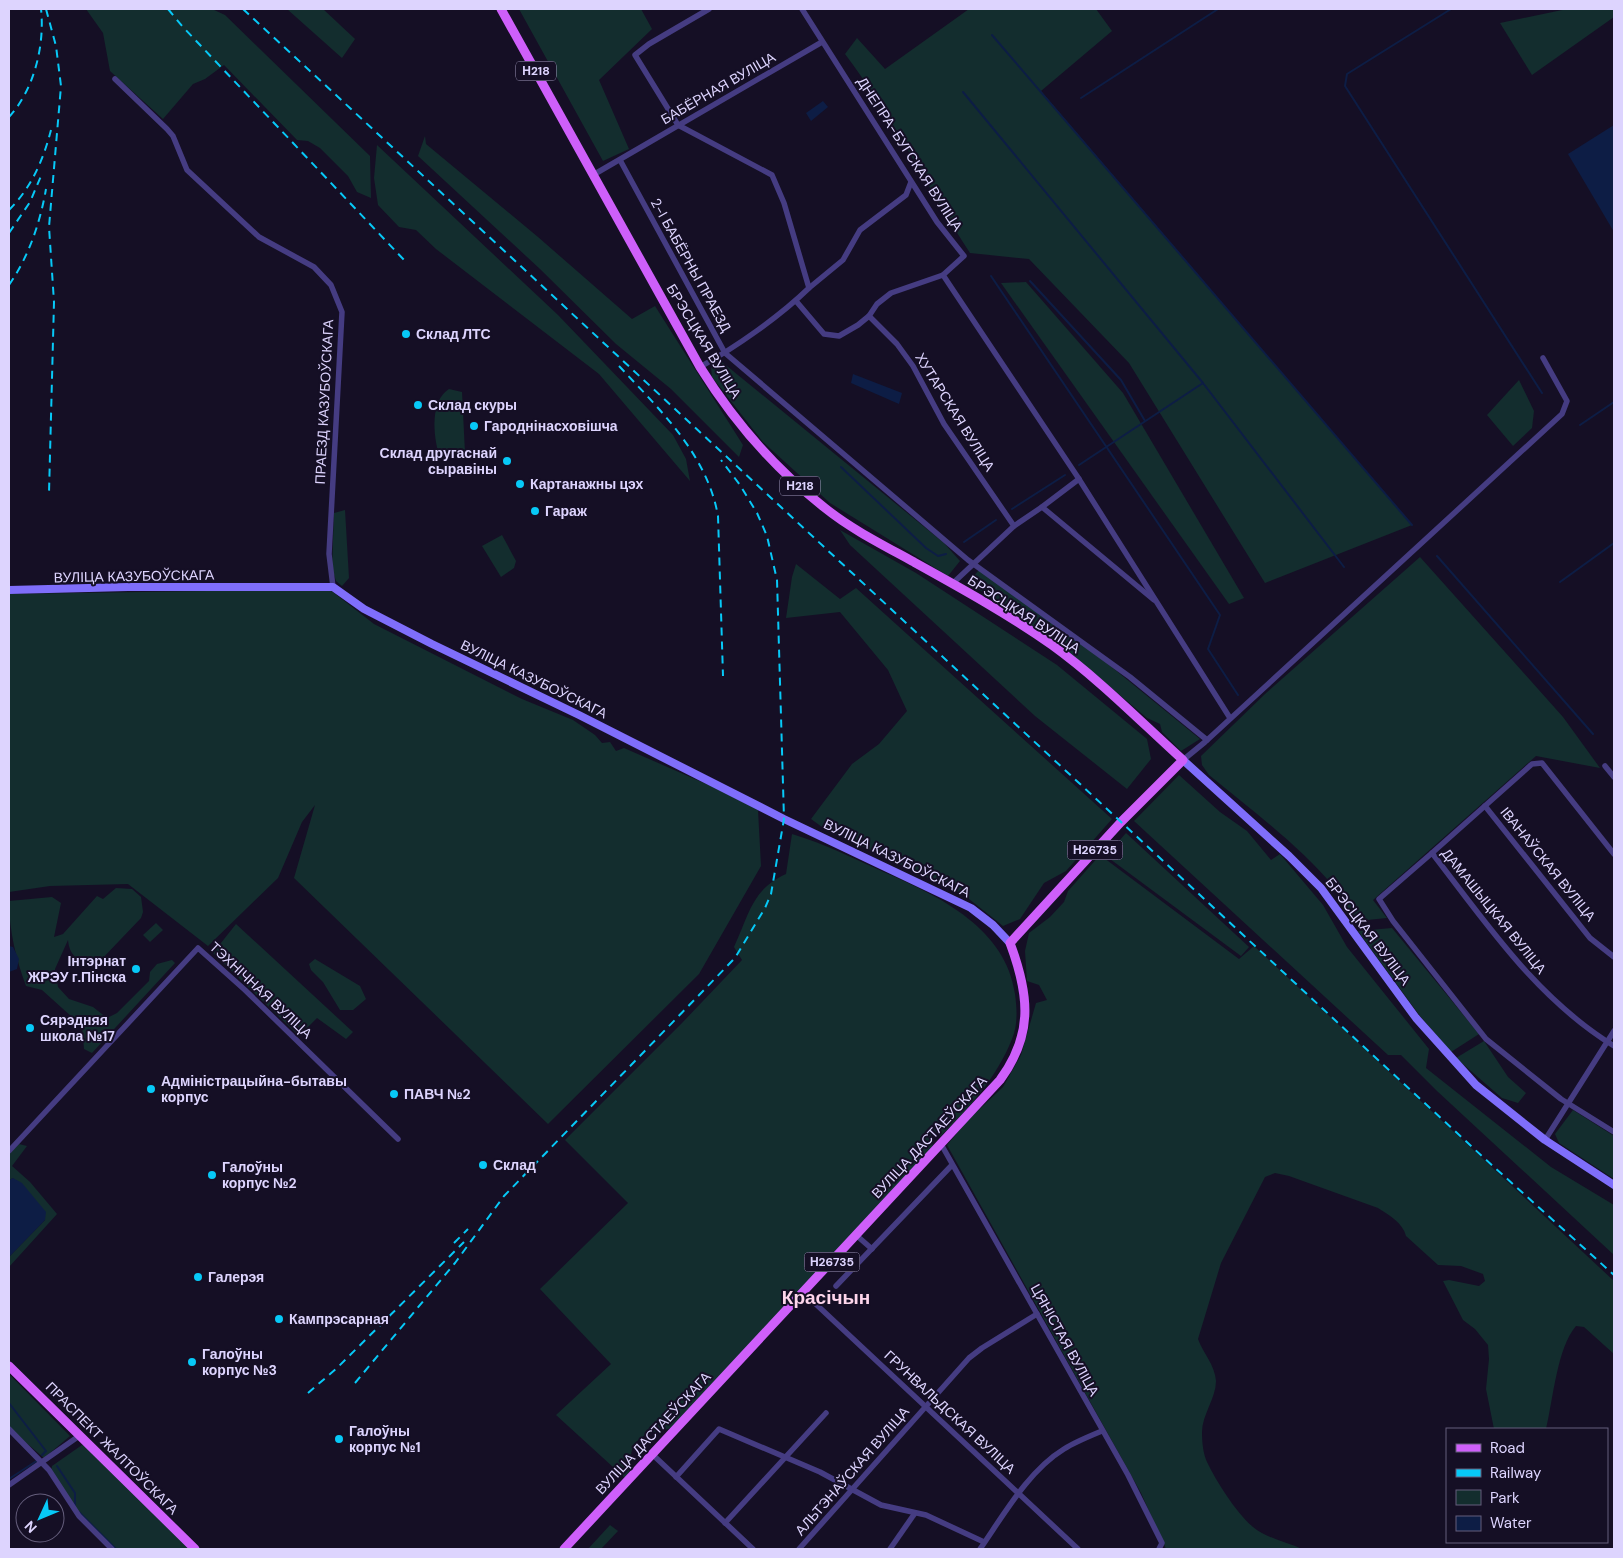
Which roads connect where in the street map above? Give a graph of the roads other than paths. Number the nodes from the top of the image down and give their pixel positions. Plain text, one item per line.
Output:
1 (501, 9) edge
2 (709, 9) edge
3 (802, 9) edge
4 (822, 42) junction
5 (115, 79) dead end
6 (678, 125) junction
7 (620, 160) junction
8 (593, 175) junction
9 (911, 182) junction
10 (943, 275) junction
11 (809, 288) junction
12 (796, 301) junction
13 (869, 316) junction
14 (725, 353) junction
15 (1543, 358) dead end
16 (700, 367) junction
17 (1079, 479) junction
18 (1042, 506) junction
19 (1014, 526) junction
20 (974, 563) junction
21 (952, 584) junction
22 (333, 587) junction
23 (9, 590) edge
24 (1160, 605) junction
25 (1230, 718) junction
26 (1207, 740) junction
27 (1183, 760) junction
28 (1605, 766) dead end
29 (1614, 777) edge
30 (1485, 806) junction
31 (1432, 853) junction
32 (1614, 854) edge
33 (1379, 899) joint
34 (1010, 943) junction
35 (1614, 956) edge
36 (1614, 1031) edge
37 (1607, 1041) junction
38 (1614, 1046) edge
39 (1568, 1103) junction
40 (1614, 1132) edge
41 (398, 1139) dead end
42 (1545, 1140) junction
43 (941, 1144) junction
44 (9, 1151) edge
45 (952, 1165) junction
46 (1614, 1184) edge
47 (856, 1235) junction
48 (872, 1249) junction
49 (836, 1286) dead end
50 (804, 1293) junction
51 (1036, 1314) junction
52 (9, 1366) edge
53 (926, 1406) junction
54 (826, 1413) dead end
55 (9, 1429) edge
56 (1102, 1431) junction
57 (79, 1436) junction
58 (652, 1454) junction
59 (785, 1456) junction
60 (43, 1462) junction
61 (676, 1477) junction
62 (9, 1485) edge
63 (852, 1488) junction
64 (1019, 1493) junction
65 (915, 1513) junction
66 (725, 1523) junction
67 (984, 1542) junction
68 (112, 1549) edge
69 (195, 1549) edge
70 (564, 1549) edge
71 (753, 1549) edge
72 (800, 1549) edge
73 (890, 1549) edge
74 (980, 1549) edge
75 (1078, 1549) edge
76 (1158, 1549) edge

1 - 8 main road, БРЭСЦКАЯ ВУЛІЦА / Н218
2 - 6 street
3 - 4 street
4 - 6 street, БАБЁРНАЯ ВУЛІЦА
4 - 9 street, ДНЕПРА-БУГСКАЯ ВУЛІЦА
5 - 22 street, ПРАЕЗД КАЗУБОЎСКАГА
6 - 7 street, БАБЁРНАЯ ВУЛІЦА
6 - 11 street
7 - 8 street, БАБЁРНАЯ ВУЛІЦА
7 - 14 street, 2-І БАБЁРНЫ ПРАЕЗД
8 - 16 main road, БРЭСЦКАЯ ВУЛІЦА / Н218
9 - 10 street, ДНЕПРА-БУГСКАЯ ВУЛІЦА
9 - 11 street, 2-І БАБЁРНЫ ПРАЕЗД
10 - 13 street, ДНЕПРА-БУГСКАЯ ВУЛІЦА
10 - 17 street
11 - 12 street, 2-І БАБЁРНЫ ПРАЕЗД
12 - 13 street
12 - 14 street, 2-І БАБЁРНЫ ПРАЕЗД
13 - 19 street, ХУТАРСКАЯ ВУЛІЦА
14 - 16 street
14 - 20 street
15 - 25 street
16 - 21 main road, БРЭСЦКАЯ ВУЛІЦА / Н218
17 - 18 street
17 - 24 street
18 - 19 street
18 - 24 street
19 - 20 street
20 - 21 street
20 - 26 street
21 - 27 main road, БРЭСЦКАЯ ВУЛІЦА / Н218
22 - 23 street, ВУЛІЦА КАЗУБОЎСКАГА
22 - 34 street, ВУЛІЦА КАЗУБОЎСКАГА
24 - 25 street
25 - 26 street
26 - 27 street
27 - 34 main road, Н26735
27 - 42 street, БРЭСЦКАЯ ВУЛІЦА / Н218
28 - 29 street
30 - 31 street
30 - 32 street
30 - 35 street, ІВАНАЎСКАЯ ВУЛІЦА
31 - 33 street, ДАМАШЫЦКАЯ ВУЛІЦА
31 - 37 street, ДАМАШЫЦКАЯ ВУЛІЦА
33 - 39 street, БРЭСЦКАЯ ВУЛІЦА
34 - 43 main road, ВУЛІЦА ДАСТАЕЎСКАГА / Н26735
36 - 37 street
37 - 38 street, ДАМАШЫЦКАЯ ВУЛІЦА
37 - 39 street
39 - 40 street, БРЭСЦКАЯ ВУЛІЦА
39 - 42 street
41 - 44 street, ТЭХНІЧНАЯ ВУЛІЦА
42 - 46 street, БРЭСЦКАЯ ВУЛІЦА / Н218
43 - 45 street, ЦЯНІСТАЯ ВУЛІЦА
43 - 47 main road, ВУЛІЦА ДАСТАЕЎСКАГА / Н26735
45 - 48 street
45 - 51 street, ЦЯНІСТАЯ ВУЛІЦА
47 - 48 street
47 - 50 main road, ВУЛІЦА ДАСТАЕЎСКАГА / Н26735
48 - 49 street
50 - 53 street, ГРУНВАЛЬДСКАЯ ВУЛІЦА
50 - 58 main road, ВУЛІЦА ДАСТАЕЎСКАГА / Н26735
51 - 53 street, АЛЬТЭНАЎСКАЯ ВУЛІЦА
51 - 56 street, ЦЯНІСТАЯ ВУЛІЦА
52 - 57 main road, ПРАСПЕКТ ЖАЛТОЎСКАГА
53 - 63 street, АЛЬТЭНАЎСКАЯ ВУЛІЦА
53 - 64 street, ГРУНВАЛЬДСКАЯ ВУЛІЦА
54 - 59 street
55 - 60 street
56 - 64 street
56 - 76 street, ЦЯНІСТАЯ ВУЛІЦА
57 - 60 street
57 - 69 main road, ПРАСПЕКТ ЖАЛТОЎСКАГА
58 - 61 street
58 - 70 main road, ВУЛІЦА ДАСТАЕЎСКАГА / Н26735
59 - 61 street
59 - 63 street
59 - 66 street
60 - 62 street
60 - 68 street
61 - 66 street
63 - 65 street
63 - 72 street, АЛЬТЭНАЎСКАЯ ВУЛІЦА
64 - 67 street
64 - 75 street, ГРУНВАЛЬДСКАЯ ВУЛІЦА
65 - 67 street
65 - 73 street
66 - 71 street
67 - 74 street

